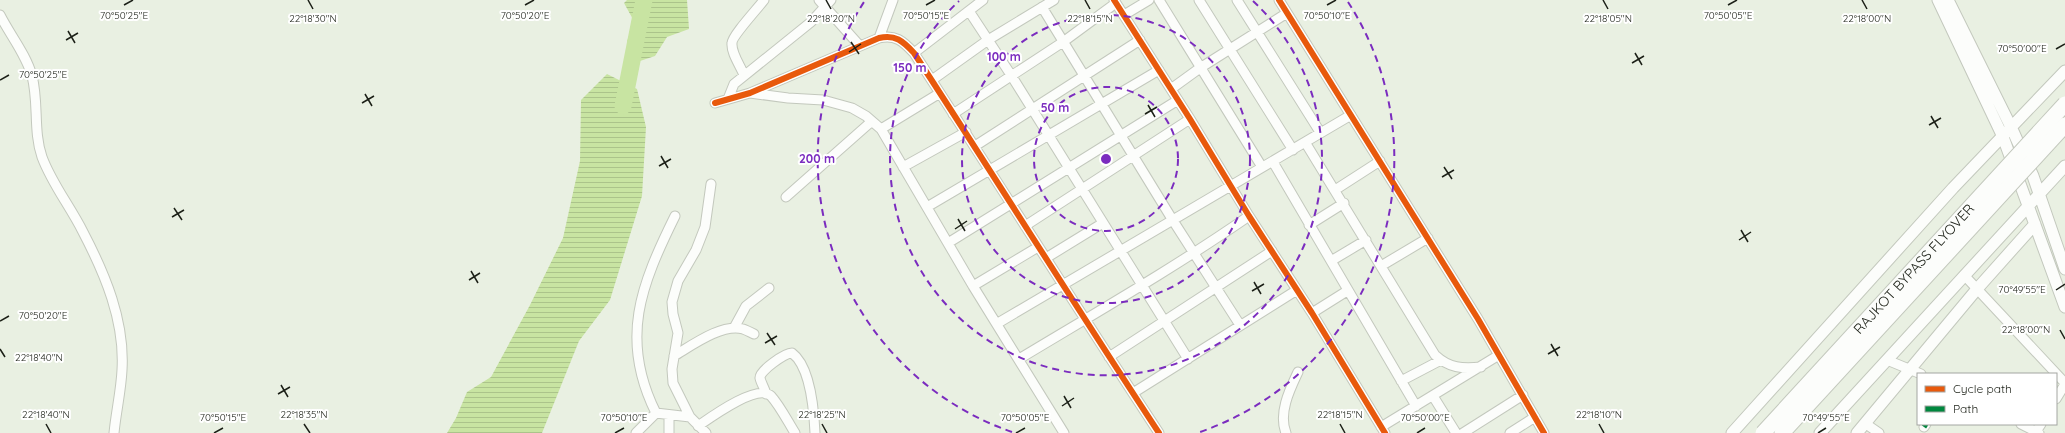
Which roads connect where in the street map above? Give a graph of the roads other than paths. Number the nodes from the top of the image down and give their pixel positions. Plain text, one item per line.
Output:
1 (764, 0) edge
2 (893, 0) edge
3 (983, 0) edge
4 (1054, 0) edge
5 (1149, 0) edge
6 (1159, 0) edge
7 (1199, 0) edge
8 (1237, 0) edge
9 (1279, 0) edge
10 (1938, 0) edge
11 (1948, 0) edge
12 (1115, 1) edge
13 (825, 2) edge
14 (1042, 7) junction
15 (969, 11) junction
16 (1287, 13) junction
17 (0, 15) edge
18 (1124, 15) junction
19 (1257, 33) junction
20 (879, 38) junction
21 (988, 40) junction
22 (1140, 40) junction
23 (1063, 42) junction
24 (859, 45) junction
25 (1230, 48) junction
26 (914, 53) junction
27 (1200, 68) junction
28 (1159, 70) junction
29 (2065, 71) edge
30 (744, 75) junction
31 (1011, 75) junction
32 (1084, 76) junction
33 (932, 80) junction
34 (1171, 89) junction
35 (750, 93) junction
36 (940, 93) junction
37 (728, 100) junction
38 (1178, 100) junction
39 (715, 103) dead end
40 (1102, 104) junction
41 (2065, 104) edge
42 (1032, 108) junction
43 (953, 114) junction
44 (1351, 115) junction
45 (1190, 119) junction
46 (872, 121) junction
47 (2065, 125) edge
48 (881, 129) junction
49 (2012, 129) junction
50 (966, 132) junction
51 (1320, 132) junction
52 (1049, 136) junction
53 (1121, 136) junction
54 (2003, 137) junction
55 (1306, 142) junction
56 (974, 146) junction
57 (1293, 150) junction
58 (1133, 156) junction
59 (1380, 161) junction
60 (1273, 162) junction
61 (903, 167) junction
62 (1069, 167) junction
63 (1262, 167) junction
64 (2065, 167) edge
65 (989, 170) junction
66 (710, 184) dead end
67 (1230, 185) junction
68 (1082, 190) junction
69 (1335, 190) junction
70 (2040, 193) junction
71 (786, 197) dead end
72 (1344, 203) junction
73 (2029, 205) junction
74 (1011, 206) junction
75 (927, 207) junction
76 (675, 216) dead end
77 (1249, 216) junction
78 (1172, 219) junction
79 (1103, 223) junction
80 (2035, 224) junction
81 (1309, 225) junction
82 (1024, 226) junction
83 (1428, 238) junction
84 (1366, 240) junction
85 (948, 243) junction
86 (1038, 247) junction
87 (1272, 251) junction
88 (1121, 252) junction
89 (1195, 254) junction
90 (1046, 258) junction
91 (1331, 261) junction
92 (1382, 266) junction
93 (2065, 268) edge
94 (1964, 276) junction
95 (973, 286) junction
96 (1063, 286) junction
97 (1143, 286) junction
98 (1216, 287) junction
99 (769, 288) dead end
100 (1977, 289) junction
101 (1297, 290) junction
102 (1347, 291) junction
103 (2065, 307) edge
104 (1312, 313) junction
105 (1085, 319) junction
106 (1164, 321) junction
107 (998, 323) junction
108 (1240, 325) junction
109 (734, 328) junction
110 (754, 334) dead end
111 (1499, 355) junction
112 (674, 356) junction
113 (1109, 357) junction
114 (1019, 359) junction
115 (1188, 359) junction
116 (1441, 360) junction
117 (1887, 360) junction
118 (1481, 367) junction
119 (1298, 372) dead end
120 (1916, 372) edge
121 (2056, 373) edge
122 (2057, 374) edge
123 (1401, 381) junction
124 (2065, 383) edge
125 (1133, 393) junction
126 (766, 394) junction
127 (1522, 395) junction
128 (1434, 396) junction
129 (2057, 396) edge
130 (1416, 406) junction
131 (656, 413) junction
132 (668, 416) junction
133 (1535, 417) junction
134 (690, 418) junction
135 (2024, 425) edge
136 (698, 426) junction
137 (1383, 430) edge
138 (1862, 430) edge
139 (2038, 430) edge
140 (114, 433) edge
141 (636, 433) edge
142 (668, 433) edge
143 (706, 433) edge
144 (795, 433) edge
145 (815, 433) edge
146 (1064, 433) edge
147 (1158, 433) edge
148 (1286, 433) edge
149 (1456, 433) edge
150 (1463, 433) edge
151 (1510, 433) edge
152 (1544, 433) edge
153 (1732, 433) edge
154 (1763, 433) edge
155 (1782, 433) edge
156 (1820, 433) edge
157 (1879, 433) edge

1 - 30 street
2 - 20 street
3 - 15 street
4 - 14 street
5 - 18 street
6 - 27 street
7 - 25 street
8 - 19 street
9 - 16 street
10 - 54 street
11 - 49 street
12 - 18 street
12 - 23 street
13 - 24 street
13 - 30 street
14 - 21 street
14 - 23 street
15 - 21 street
15 - 26 street
16 - 19 street
16 - 44 street
17 - 140 street
18 - 22 street
19 - 25 street
19 - 51 street
20 - 24 street
20 - 26 street
21 - 31 street
21 - 33 street
22 - 28 street
22 - 32 street
23 - 31 street
23 - 32 street
24 - 35 street
25 - 27 street
25 - 57 street
26 - 33 street
27 - 34 street
27 - 63 street
28 - 34 street
28 - 40 street
29 - 49 street
30 - 37 street
31 - 42 street
31 - 43 street
32 - 40 street
32 - 42 street
33 - 36 street
34 - 38 street
35 - 37 street
35 - 46 street
36 - 43 street
36 - 48 street
37 - 39 street
38 - 45 street
38 - 53 street
40 - 52 street
40 - 53 street
41 - 154 highway, RAJKOT BYPASS FLYOVER, bridge
42 - 52 street
42 - 56 street
43 - 50 street
44 - 51 street
44 - 59 street
45 - 58 street
45 - 67 street
46 - 48 street
46 - 71 street
47 - 155 highway, RAJKOT BYPASS FLYOVER, bridge
48 - 61 street
49 - 54 street
49 - 70 street
50 - 56 street
50 - 61 street
51 - 55 street
52 - 62 street
52 - 65 street
53 - 58 street
53 - 62 street
54 - 73 street
54 - 153 street
55 - 57 street
55 - 69 street
56 - 65 street
57 - 60 street
58 - 68 street
58 - 78 street
59 - 69 street
59 - 83 street
60 - 63 street
60 - 81 street
61 - 75 street
62 - 68 street
62 - 74 street
63 - 67 street
64 - 70 street
65 - 74 street
65 - 75 street
66 - 112 street
67 - 77 street
67 - 78 street
68 - 79 street
68 - 82 street
69 - 72 street
70 - 73 street
70 - 93 street
72 - 81 street
72 - 84 street
73 - 80 street
73 - 94 street
74 - 82 street
74 - 85 street
75 - 85 street
76 - 131 street
77 - 87 street
77 - 89 street
78 - 88 street
78 - 89 street
79 - 88 street
79 - 90 street
80 - 100 street
80 - 103 street
81 - 91 street
82 - 86 street
83 - 92 street
83 - 111 street
84 - 91 street
84 - 92 street
85 - 95 street
86 - 90 street
86 - 95 street
87 - 98 street
87 - 101 street
88 - 96 street
88 - 97 street
89 - 97 street
89 - 98 street
90 - 96 street
91 - 102 street
92 - 116 street
94 - 100 street
94 - 117 street
95 - 107 street
96 - 105 street
96 - 107 street
97 - 105 street
97 - 106 street
98 - 106 street
98 - 108 street
99 - 109 street
100 - 120 street
100 - 121 street
101 - 104 street
101 - 108 street
102 - 104 street
102 - 123 street
104 - 137 street
105 - 113 street
105 - 114 street
106 - 113 street
106 - 115 street
107 - 114 street
108 - 115 street
109 - 110 street
109 - 112 street
111 - 118 street
111 - 127 street
112 - 134 street
113 - 125 street
114 - 146 street
115 - 125 street
116 - 118 street
116 - 123 street
117 - 120 street
117 - 156 street
118 - 128 street
119 - 148 street
120 - 138 street
122 - 124 street
123 - 130 street
124 - 129 street
125 - 147 street
126 - 136 street
126 - 144 street
126 - 145 street
127 - 133 street
127 - 150 street
128 - 130 street
128 - 149 street
130 - 137 street
131 - 132 street
131 - 141 street
132 - 134 street
132 - 142 street
133 - 151 street
133 - 152 street
134 - 136 street
135 - 139 street
136 - 143 street
138 - 157 street

